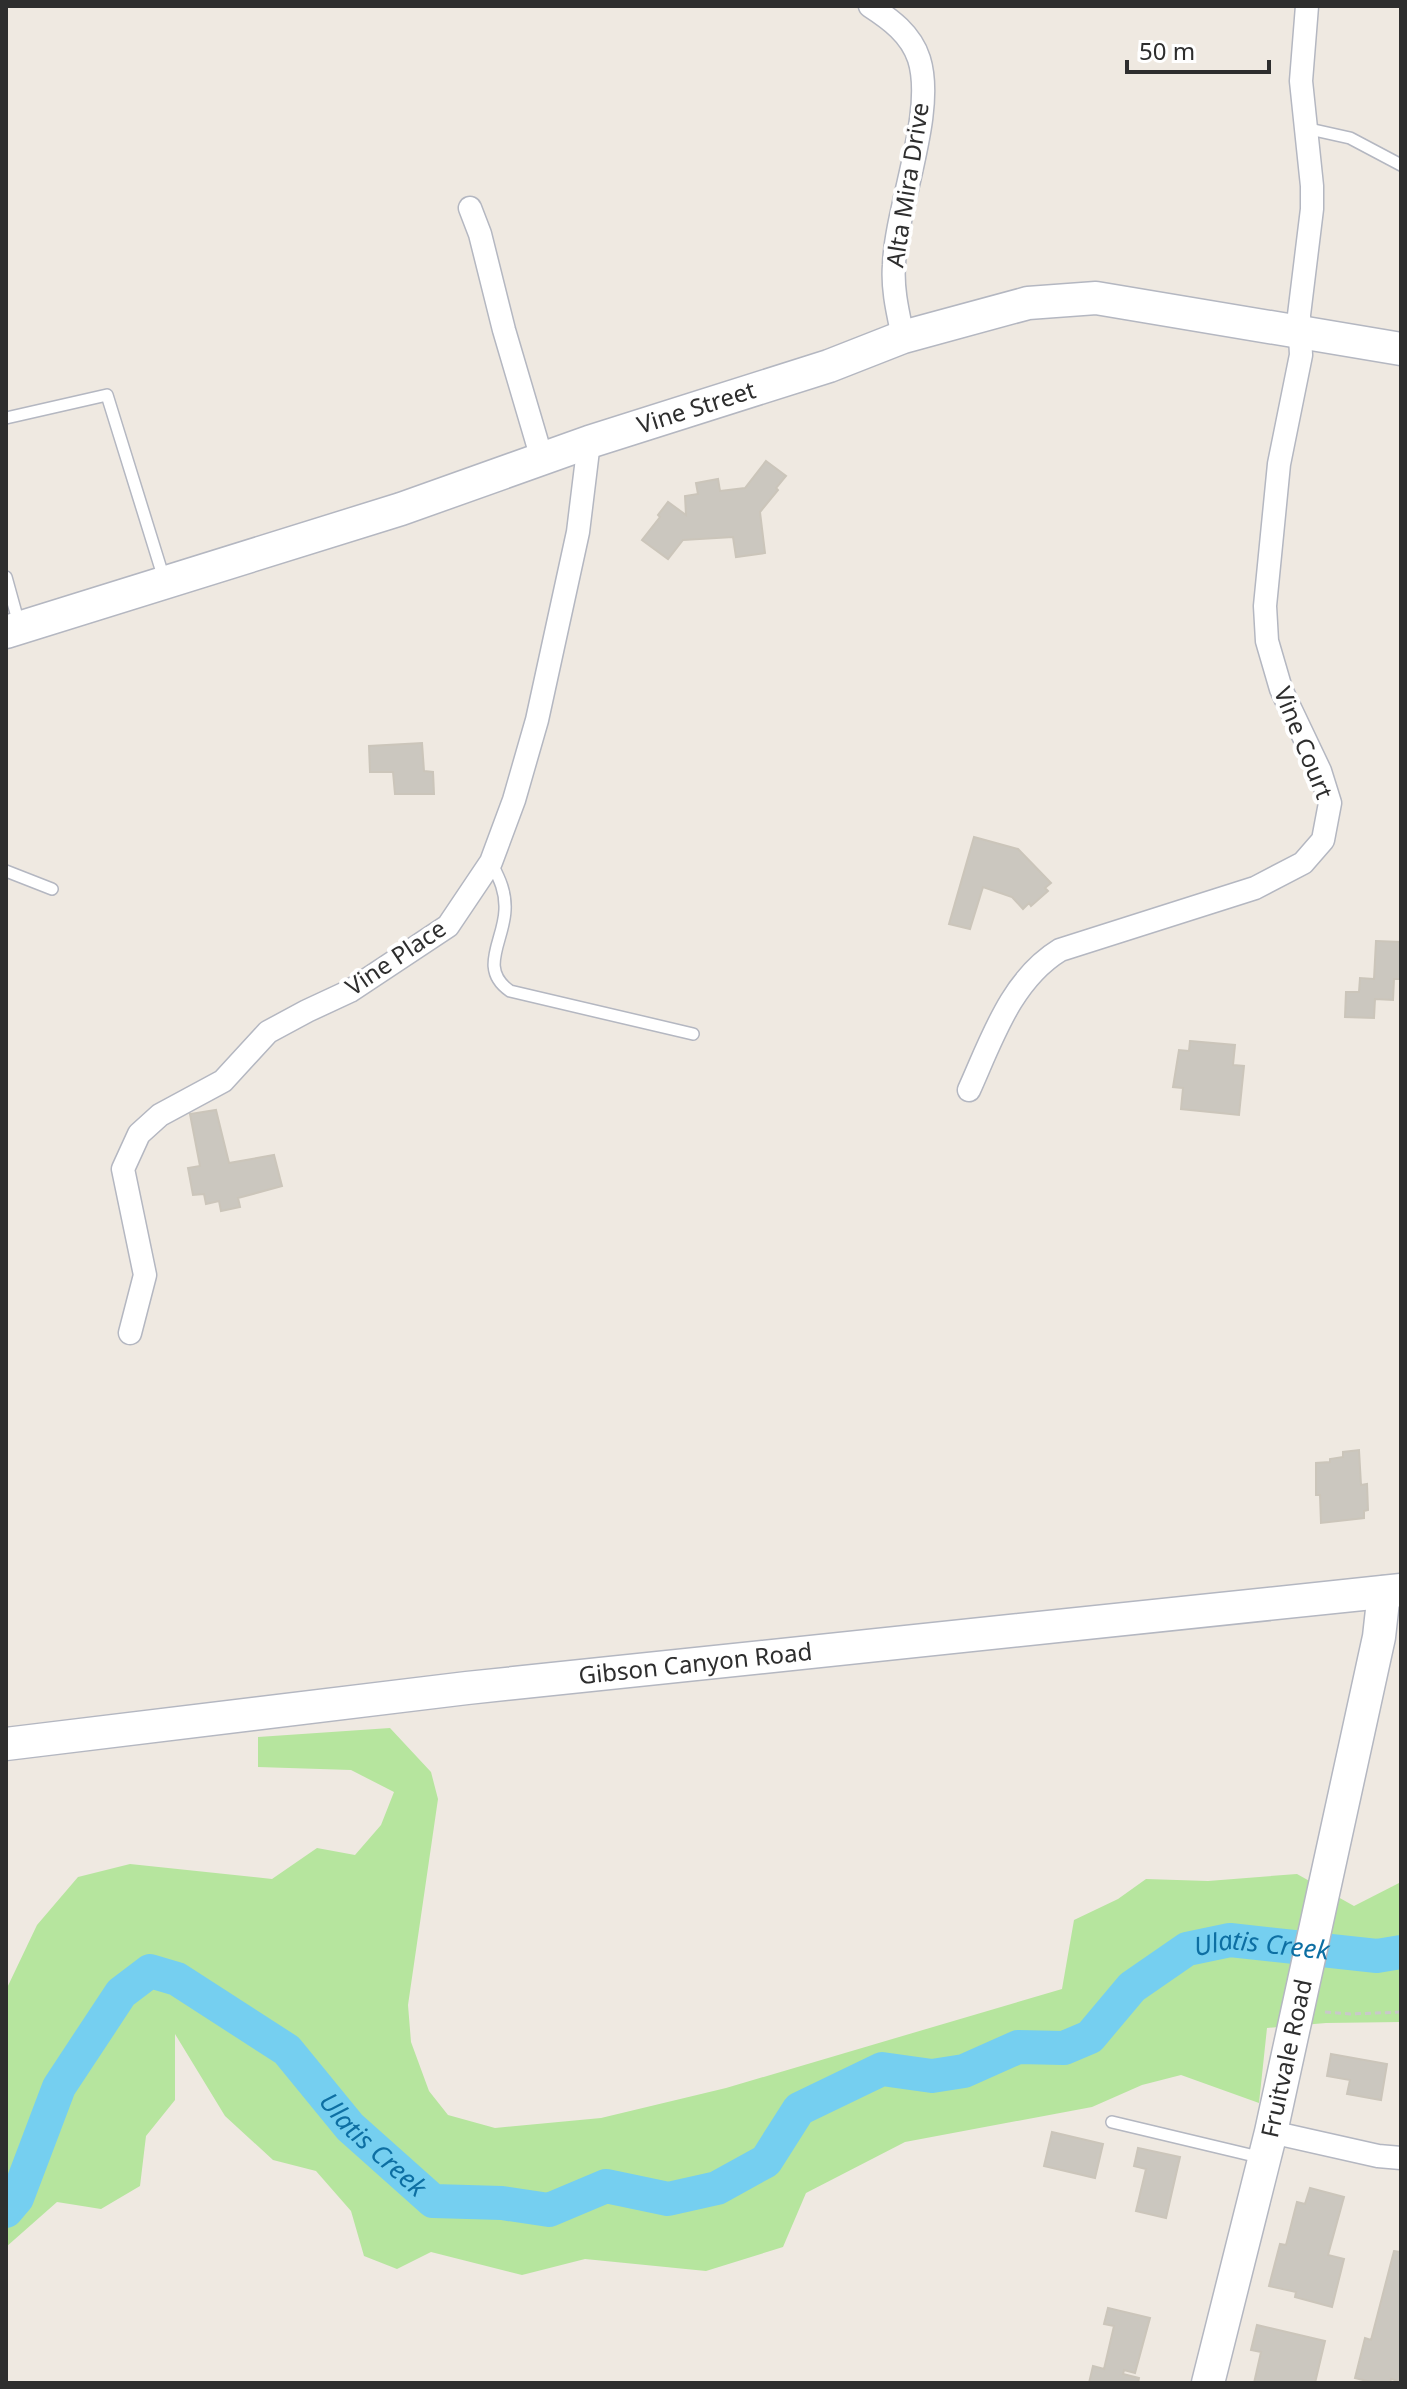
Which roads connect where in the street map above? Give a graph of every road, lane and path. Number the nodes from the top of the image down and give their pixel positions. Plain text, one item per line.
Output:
1 (870, 6) edge
2 (1307, 6) edge
3 (1305, 128) junction
4 (1401, 165) edge
5 (470, 208) dead end
6 (1301, 333) junction
7 (903, 337) junction
8 (1401, 349) edge
9 (6, 418) edge
10 (589, 442) junction
11 (542, 459) junction
12 (6, 577) edge
13 (165, 582) junction
14 (13, 630) edge
15 (491, 862) junction
16 (6, 871) edge
17 (52, 889) dead end
18 (693, 1034) dead end
19 (969, 1090) dead end
20 (130, 1333) dead end
21 (1392, 1591) edge
22 (6, 1744) edge
23 (1301, 1998) junction
24 (1401, 2012) edge
25 (1112, 2122) dead end
26 (1268, 2145) junction
27 (1401, 2158) edge
28 (1208, 2383) edge

1 - 7 street, Alta Mira Drive
2 - 3 street, Vine Court
3 - 4 lane
3 - 6 street, Vine Court
5 - 11 street
6 - 7 street, Vine Street
6 - 8 street, Vine Street
6 - 19 street, Vine Court
7 - 10 street, Vine Street
9 - 13 lane
10 - 11 street, Vine Street
10 - 15 street, Vine Place
11 - 13 street, Vine Street
12 - 14 lane
13 - 14 street, Vine Street
15 - 18 lane
15 - 20 street, Vine Place
16 - 17 lane
21 - 22 street, Gibson Canyon Road
21 - 23 street, Fruitvale Road
23 - 24 path
23 - 26 street, Fruitvale Road
25 - 26 lane
26 - 27 street
26 - 28 street, Fruitvale Road

